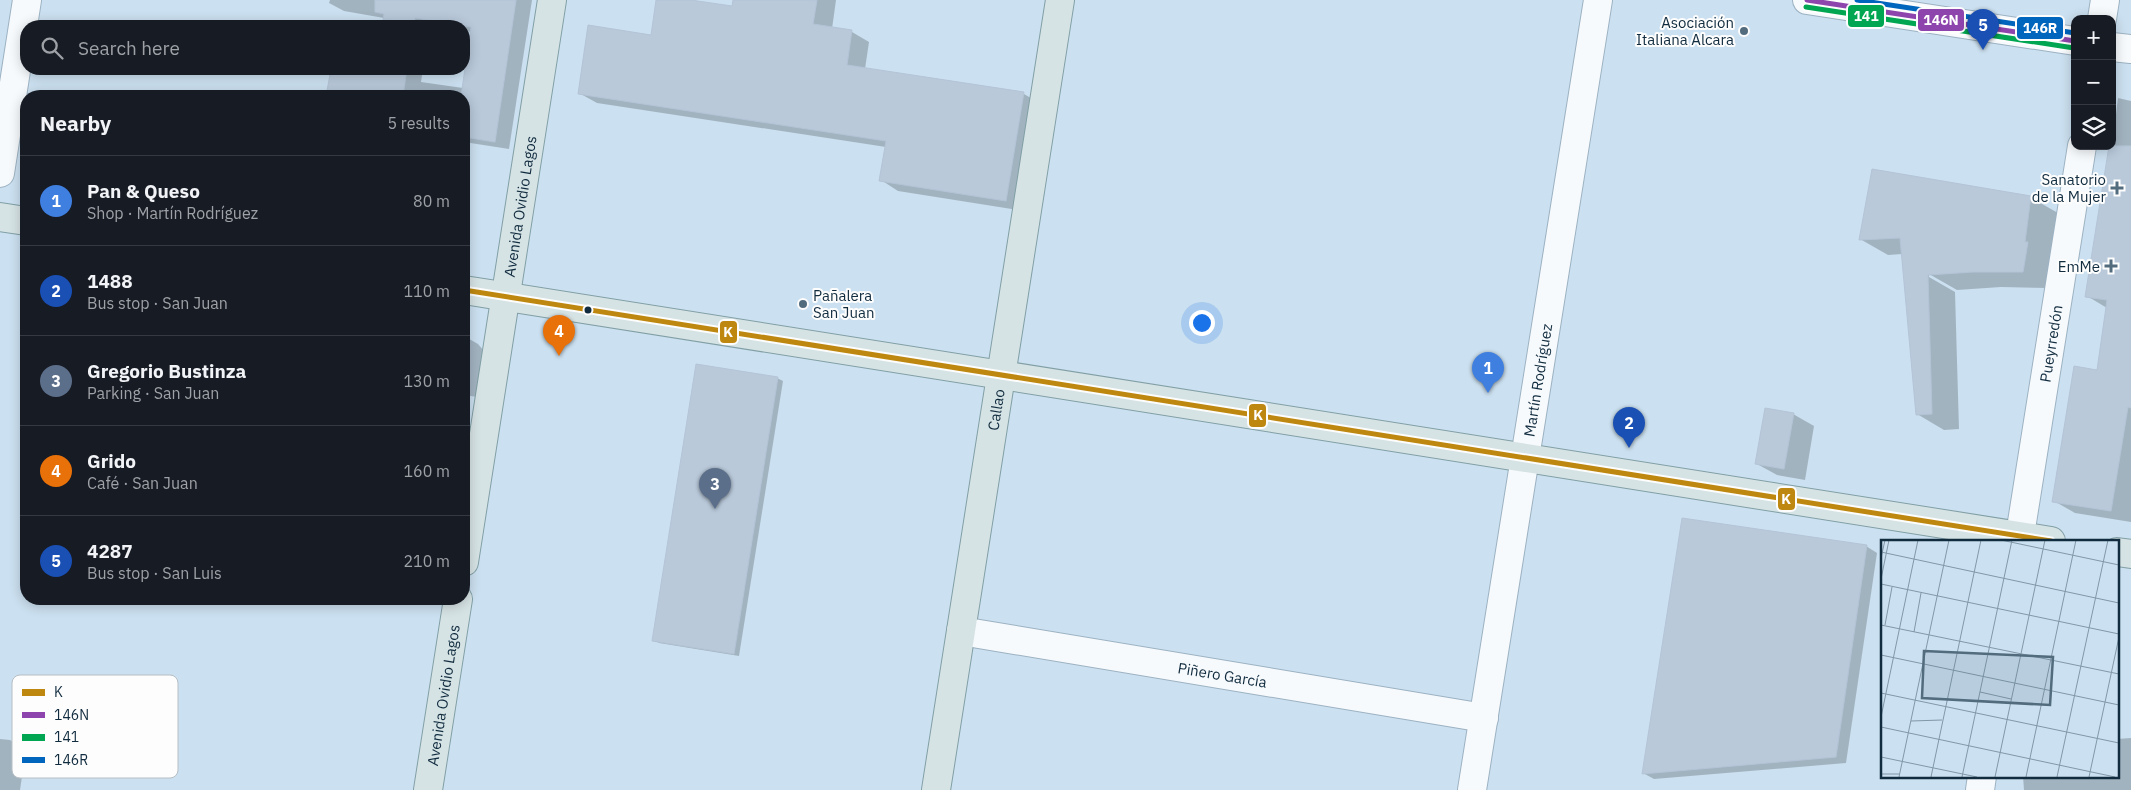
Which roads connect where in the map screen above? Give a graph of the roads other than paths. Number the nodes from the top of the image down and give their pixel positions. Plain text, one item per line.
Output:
1 (27, 0) edge
2 (552, 0) edge
3 (1060, 0) edge
4 (1598, 0) edge
5 (1807, 0) edge
6 (2105, 0) edge
7 (2103, 15) edge
8 (24, 20) edge
9 (2071, 40) edge
10 (20, 45) edge
11 (2116, 48) edge
12 (2131, 50) edge
13 (2081, 150) edge
14 (0, 173) edge
15 (0, 217) edge
16 (20, 220) edge
17 (470, 291) edge
18 (506, 297) junction
19 (1001, 375) junction
20 (1525, 458) junction
21 (470, 524) edge
22 (2020, 539) edge
23 (2036, 540) edge
24 (2118, 552) edge
25 (2131, 554) edge
26 (457, 605) edge
27 (961, 631) junction
28 (1484, 718) junction
29 (428, 790) edge
30 (936, 790) edge
31 (1472, 790) edge

1 - 8 street
2 - 18 main road, Avenida Ovidio Lagos
3 - 19 main road, Callao
4 - 20 street, Martín Rodríguez
5 - 9 street
6 - 7 street
10 - 14 street
11 - 12 street
13 - 22 street, Pueyrredón
15 - 16 main road
17 - 18 main road
18 - 19 main road
18 - 21 main road, Avenida Ovidio Lagos
19 - 20 main road
19 - 27 main road, Callao
20 - 22 main road
20 - 28 street, Martín Rodríguez
22 - 23 main road
24 - 25 main road
26 - 29 main road, Avenida Ovidio Lagos
27 - 28 street, Piñero García
27 - 30 main road, Callao
28 - 31 street, Martín Rodríguez

